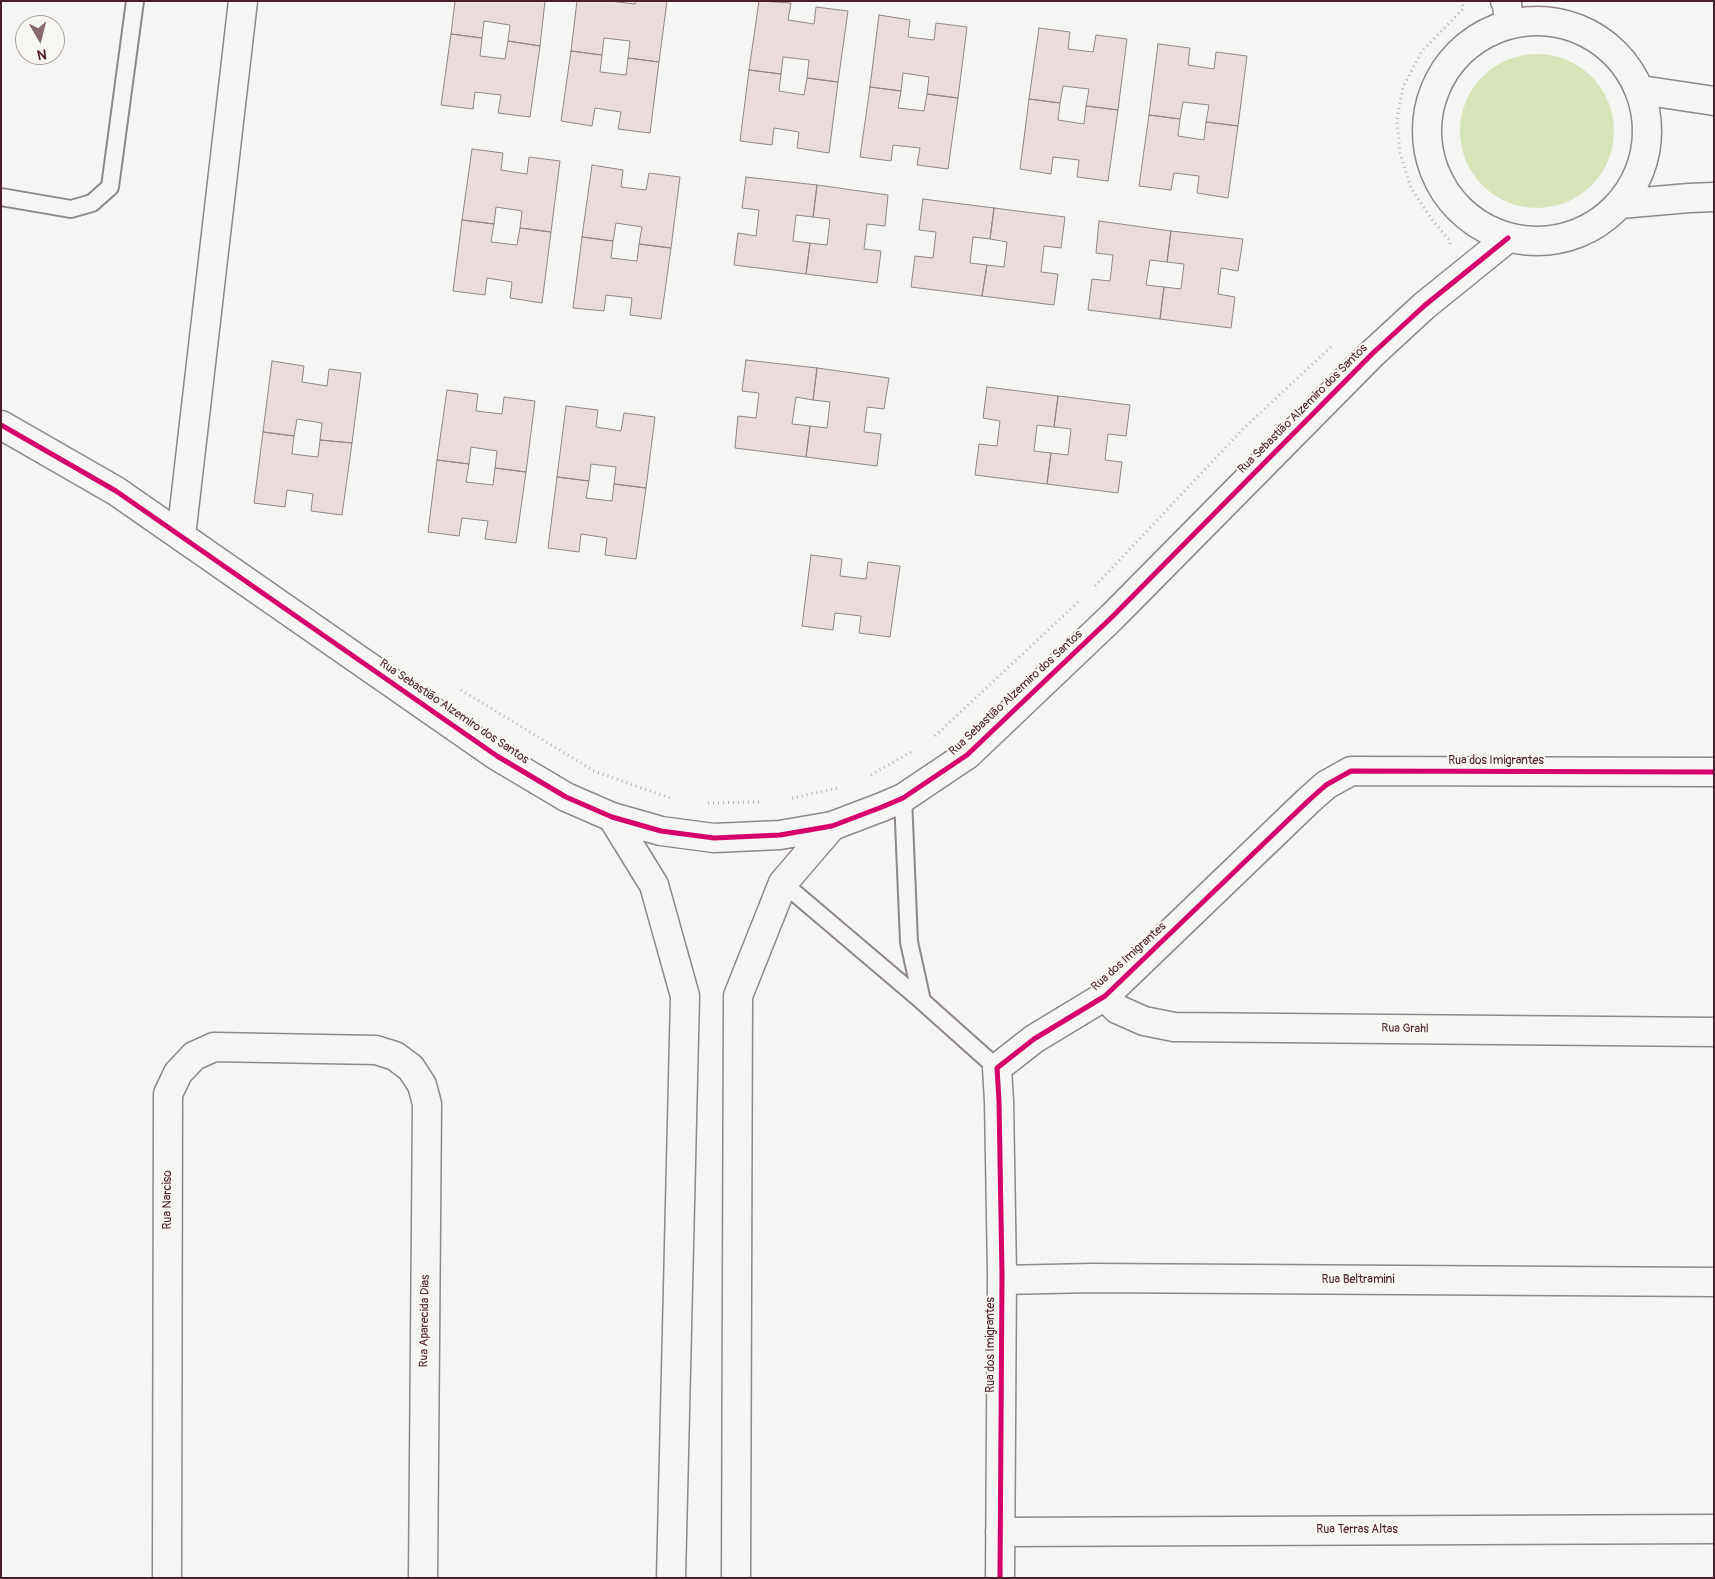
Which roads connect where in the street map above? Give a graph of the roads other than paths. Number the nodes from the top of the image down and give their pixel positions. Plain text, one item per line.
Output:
1 (135, 1) edge
2 (243, 1) edge
3 (1508, 7) edge
4 (1641, 90) junction
5 (1714, 101) edge
6 (1, 197) edge
7 (1714, 197) edge
8 (1620, 204) junction
9 (1508, 238) junction
10 (1, 425) edge
11 (181, 536) junction
12 (1714, 772) edge
13 (903, 798) junction
14 (612, 817) junction
15 (832, 826) junction
16 (783, 883) junction
17 (1104, 996) junction
18 (922, 1001) junction
19 (1714, 1032) edge
20 (411, 1068) joint
21 (997, 1068) junction
22 (1002, 1280) junction
23 (1714, 1282) edge
24 (1714, 1529) edge
25 (1000, 1532) junction
26 (167, 1578) edge
27 (423, 1578) edge
28 (671, 1578) edge
29 (736, 1578) edge
30 (1000, 1578) edge

1 - 6 lane
2 - 11 street
3 - 4 street
3 - 9 street
4 - 5 street
4 - 8 street
7 - 8 street
8 - 9 street
9 - 13 street, Rua Sebastião Alzemiro dos Santos
10 - 11 street, Rua Sebastião Alzemiro dos Santos
11 - 14 street, Rua Sebastião Alzemiro dos Santos
12 - 17 street, Rua dos Imigrantes
13 - 15 street, Rua Sebastião Alzemiro dos Santos
13 - 18 lane
14 - 15 street, Rua Sebastião Alzemiro dos Santos
14 - 28 street
15 - 16 street
16 - 18 lane
16 - 29 street
17 - 19 street, Rua Grahl
17 - 21 street, Rua dos Imigrantes
18 - 21 lane
20 - 26 street, Rua Narciso
20 - 27 street, Rua Aparecida Dias
21 - 22 street, Rua dos Imigrantes
22 - 23 street, Rua Beltramini
22 - 25 street, Rua dos Imigrantes
24 - 25 street, Rua Terras Altas
25 - 30 street, Rua dos Imigrantes

